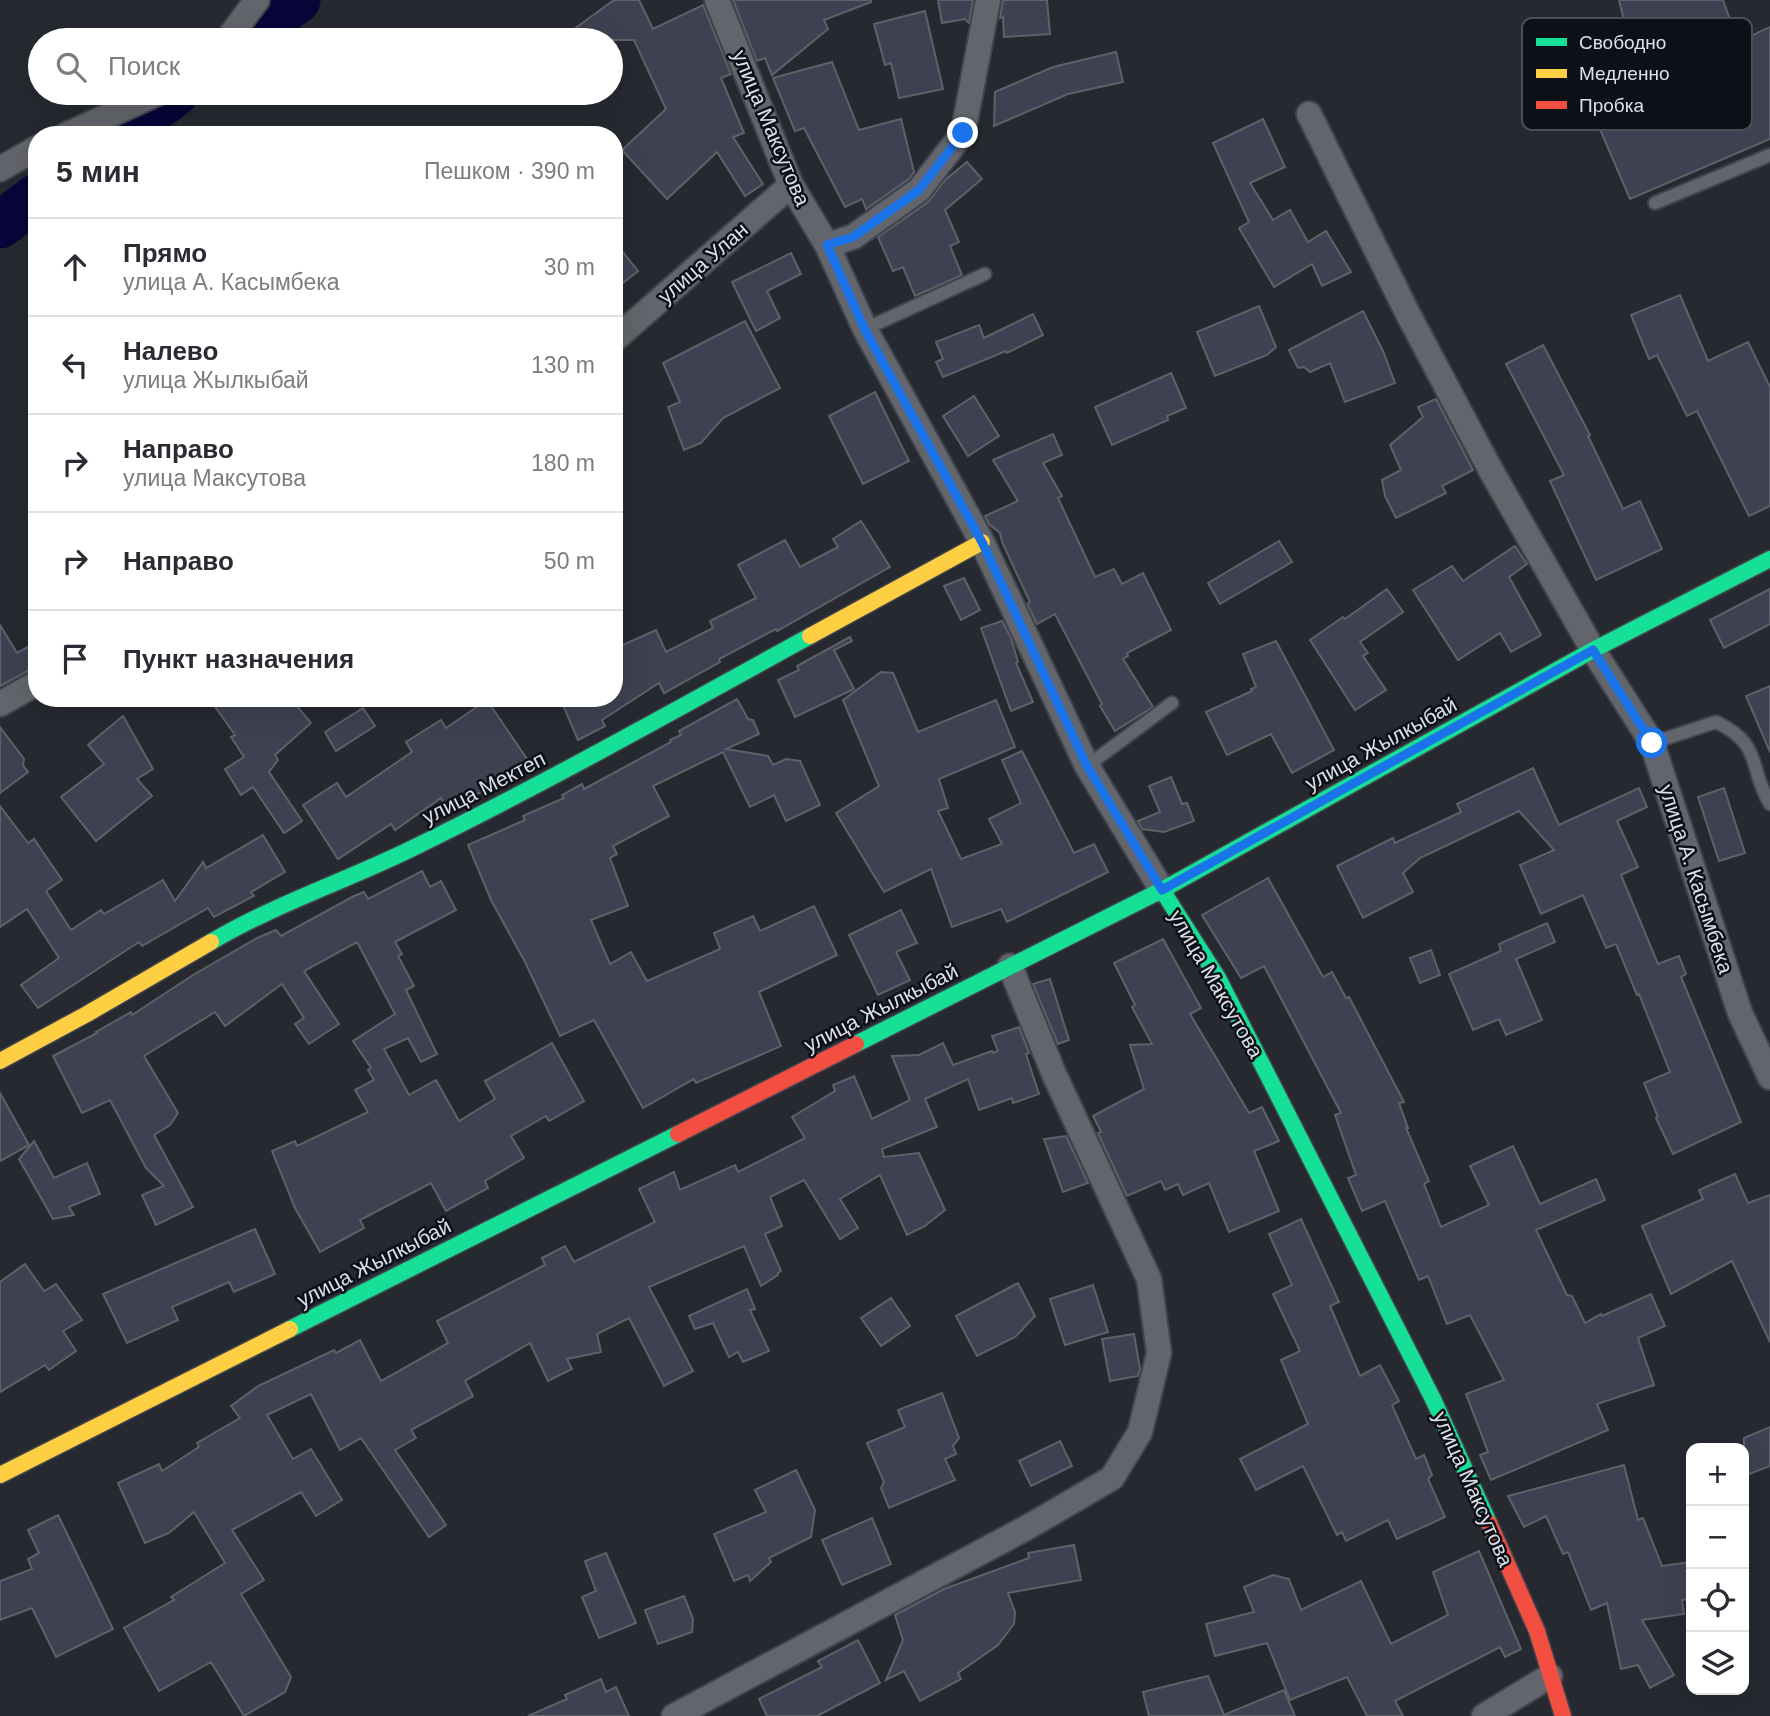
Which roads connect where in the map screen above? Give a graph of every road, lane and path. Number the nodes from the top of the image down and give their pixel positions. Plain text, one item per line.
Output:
1 (257, 0) edge
2 (717, 0) edge
3 (988, 0) edge
4 (236, 28) edge
5 (132, 105) edge
6 (1309, 114) dead end
7 (86, 126) edge
8 (28, 153) edge
9 (1770, 155) edge
10 (0, 169) edge
11 (791, 185) junction
12 (1655, 203) dead end
13 (827, 245) junction
14 (985, 274) dead end
15 (865, 330) junction
16 (623, 332) edge
17 (982, 542) junction
18 (1770, 559) edge
19 (1593, 650) junction
20 (28, 688) edge
21 (1172, 703) dead end
22 (0, 704) edge
23 (1652, 743) junction
24 (1087, 766) junction
25 (1770, 804) edge
26 (1162, 890) junction
27 (1010, 966) junction
28 (0, 1061) edge
29 (1770, 1077) edge
30 (0, 1475) edge
31 (1550, 1676) junction
32 (687, 1713) edge
33 (1484, 1716) edge
34 (1563, 1716) edge

1 - 4 street
2 - 11 street, улица Максутова
3 - 13 street
5 - 7 street
6 - 19 street, улица А. Касымбека
8 - 10 street
9 - 12 lane
11 - 13 street, улица Максутова
11 - 16 street, улица Улан
13 - 15 street, улица Максутова
14 - 15 lane
15 - 17 street, улица Максутова
17 - 24 street, улица Максутова
17 - 28 street, улица Мектеп
18 - 19 street, улица Жылкыбай
19 - 23 street, улица А. Касымбека
19 - 26 street, улица Жылкыбай
20 - 22 street
21 - 24 lane
23 - 25 lane
23 - 29 street, улица А. Касымбека
24 - 26 street, улица Максутова
26 - 27 street, улица Жылкыбай
26 - 31 street, улица Максутова
27 - 30 street, улица Жылкыбай
27 - 32 street
31 - 33 street
31 - 34 street, улица Максутова

